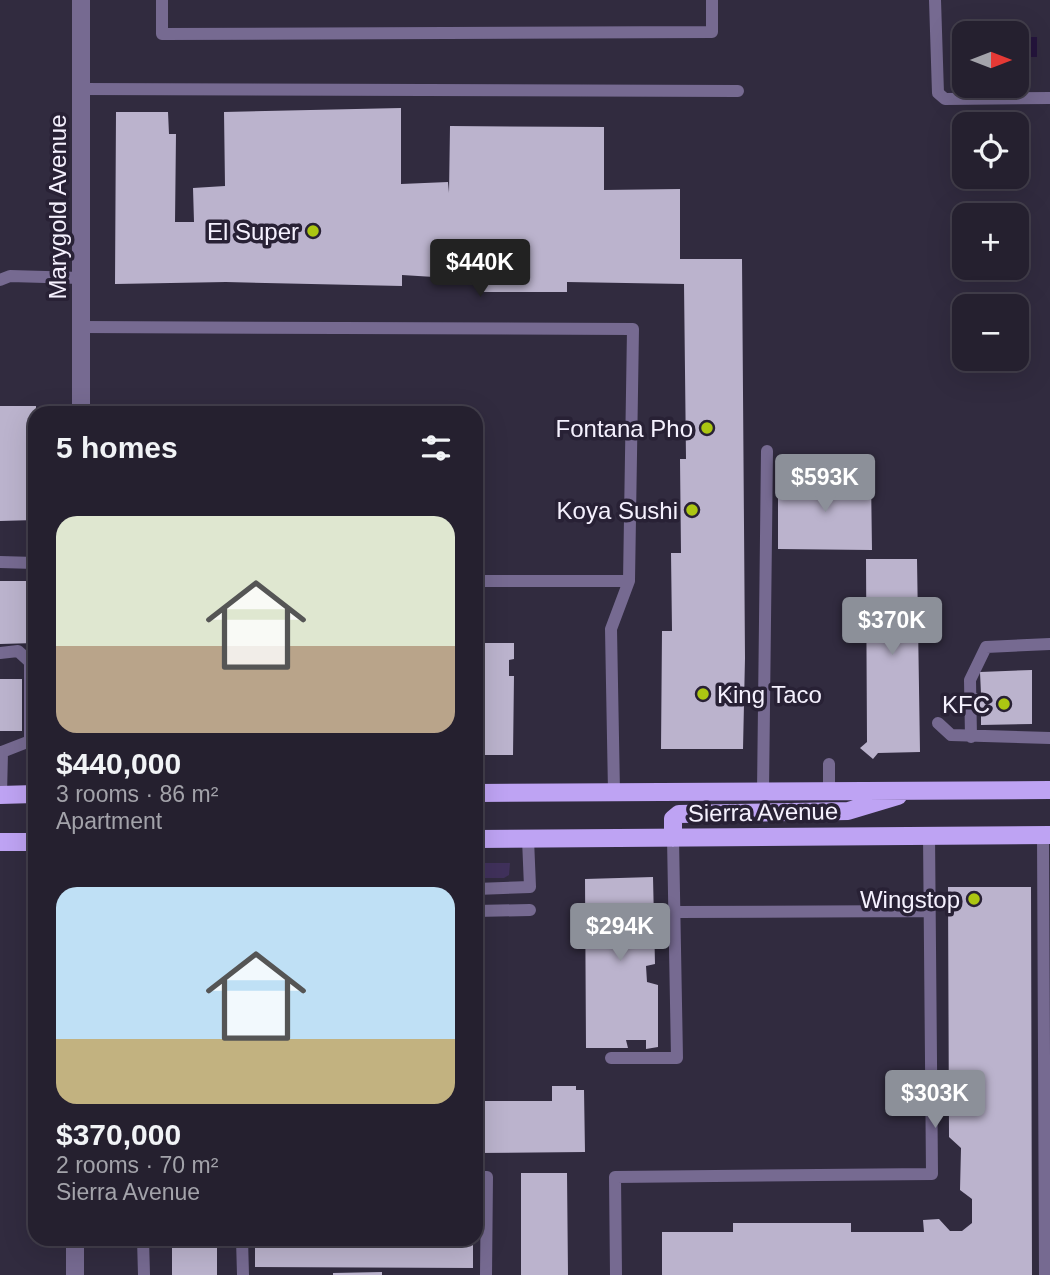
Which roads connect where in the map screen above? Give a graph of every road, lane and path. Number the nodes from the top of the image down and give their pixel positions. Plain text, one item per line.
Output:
1 (81, 0) edge
2 (162, 0) edge
3 (712, 0) edge
4 (935, 0) edge
5 (81, 89) junction
6 (737, 91) dead end
7 (1050, 98) edge
8 (81, 278) junction
9 (0, 280) edge
10 (81, 327) junction
11 (81, 406) edge
12 (767, 451) dead end
13 (0, 562) edge
14 (28, 563) edge
15 (483, 581) edge
16 (629, 581) junction
17 (1050, 644) edge
18 (0, 653) edge
19 (28, 660) edge
20 (938, 723) dead end
21 (971, 737) junction
22 (1050, 738) edge
23 (28, 742) edge
24 (1, 752) edge
25 (830, 764) dead end
26 (1050, 790) edge
27 (763, 791) junction
28 (830, 791) junction
29 (911, 791) junction
30 (614, 792) junction
31 (483, 793) edge
32 (28, 794) edge
33 (0, 795) edge
34 (929, 834) junction
35 (1047, 835) edge
36 (673, 838) junction
37 (483, 839) edge
38 (528, 839) junction
39 (0, 842) edge
40 (28, 842) edge
41 (483, 889) edge
42 (483, 911) edge
43 (530, 911) dead end
44 (929, 911) junction
45 (676, 912) junction
46 (611, 1058) dead end
47 (483, 1177) edge
48 (75, 1246) edge
49 (143, 1246) edge
50 (243, 1246) edge
51 (75, 1275) edge
52 (144, 1275) edge
53 (243, 1275) edge
54 (486, 1275) edge
55 (616, 1275) edge
56 (1045, 1275) edge

1 - 5 street, Marygold Avenue
2 - 3 lane
4 - 7 lane
5 - 6 lane
5 - 8 street, Marygold Avenue
8 - 9 lane
8 - 10 street, Marygold Avenue
10 - 11 street, Marygold Avenue
10 - 16 lane
12 - 27 lane
13 - 14 lane
15 - 16 lane
16 - 30 lane
17 - 21 lane
18 - 19 lane
20 - 21 lane
21 - 22 lane
23 - 24 lane
24 - 33 lane
25 - 28 lane
26 - 29 main road, Sierra Avenue
27 - 28 main road, Sierra Avenue
27 - 30 main road, Sierra Avenue
28 - 29 main road, Sierra Avenue
29 - 36 main road
30 - 31 main road, Sierra Avenue
32 - 33 main road
34 - 35 main road, Sierra Avenue
34 - 36 main road, Sierra Avenue
34 - 44 lane
35 - 56 lane
36 - 38 main road, Sierra Avenue
36 - 45 lane
37 - 38 main road, Sierra Avenue
38 - 41 lane
39 - 40 main road
42 - 43 lane
44 - 45 lane
44 - 55 lane
45 - 46 lane
47 - 54 lane
48 - 51 street
49 - 52 lane
50 - 53 lane

